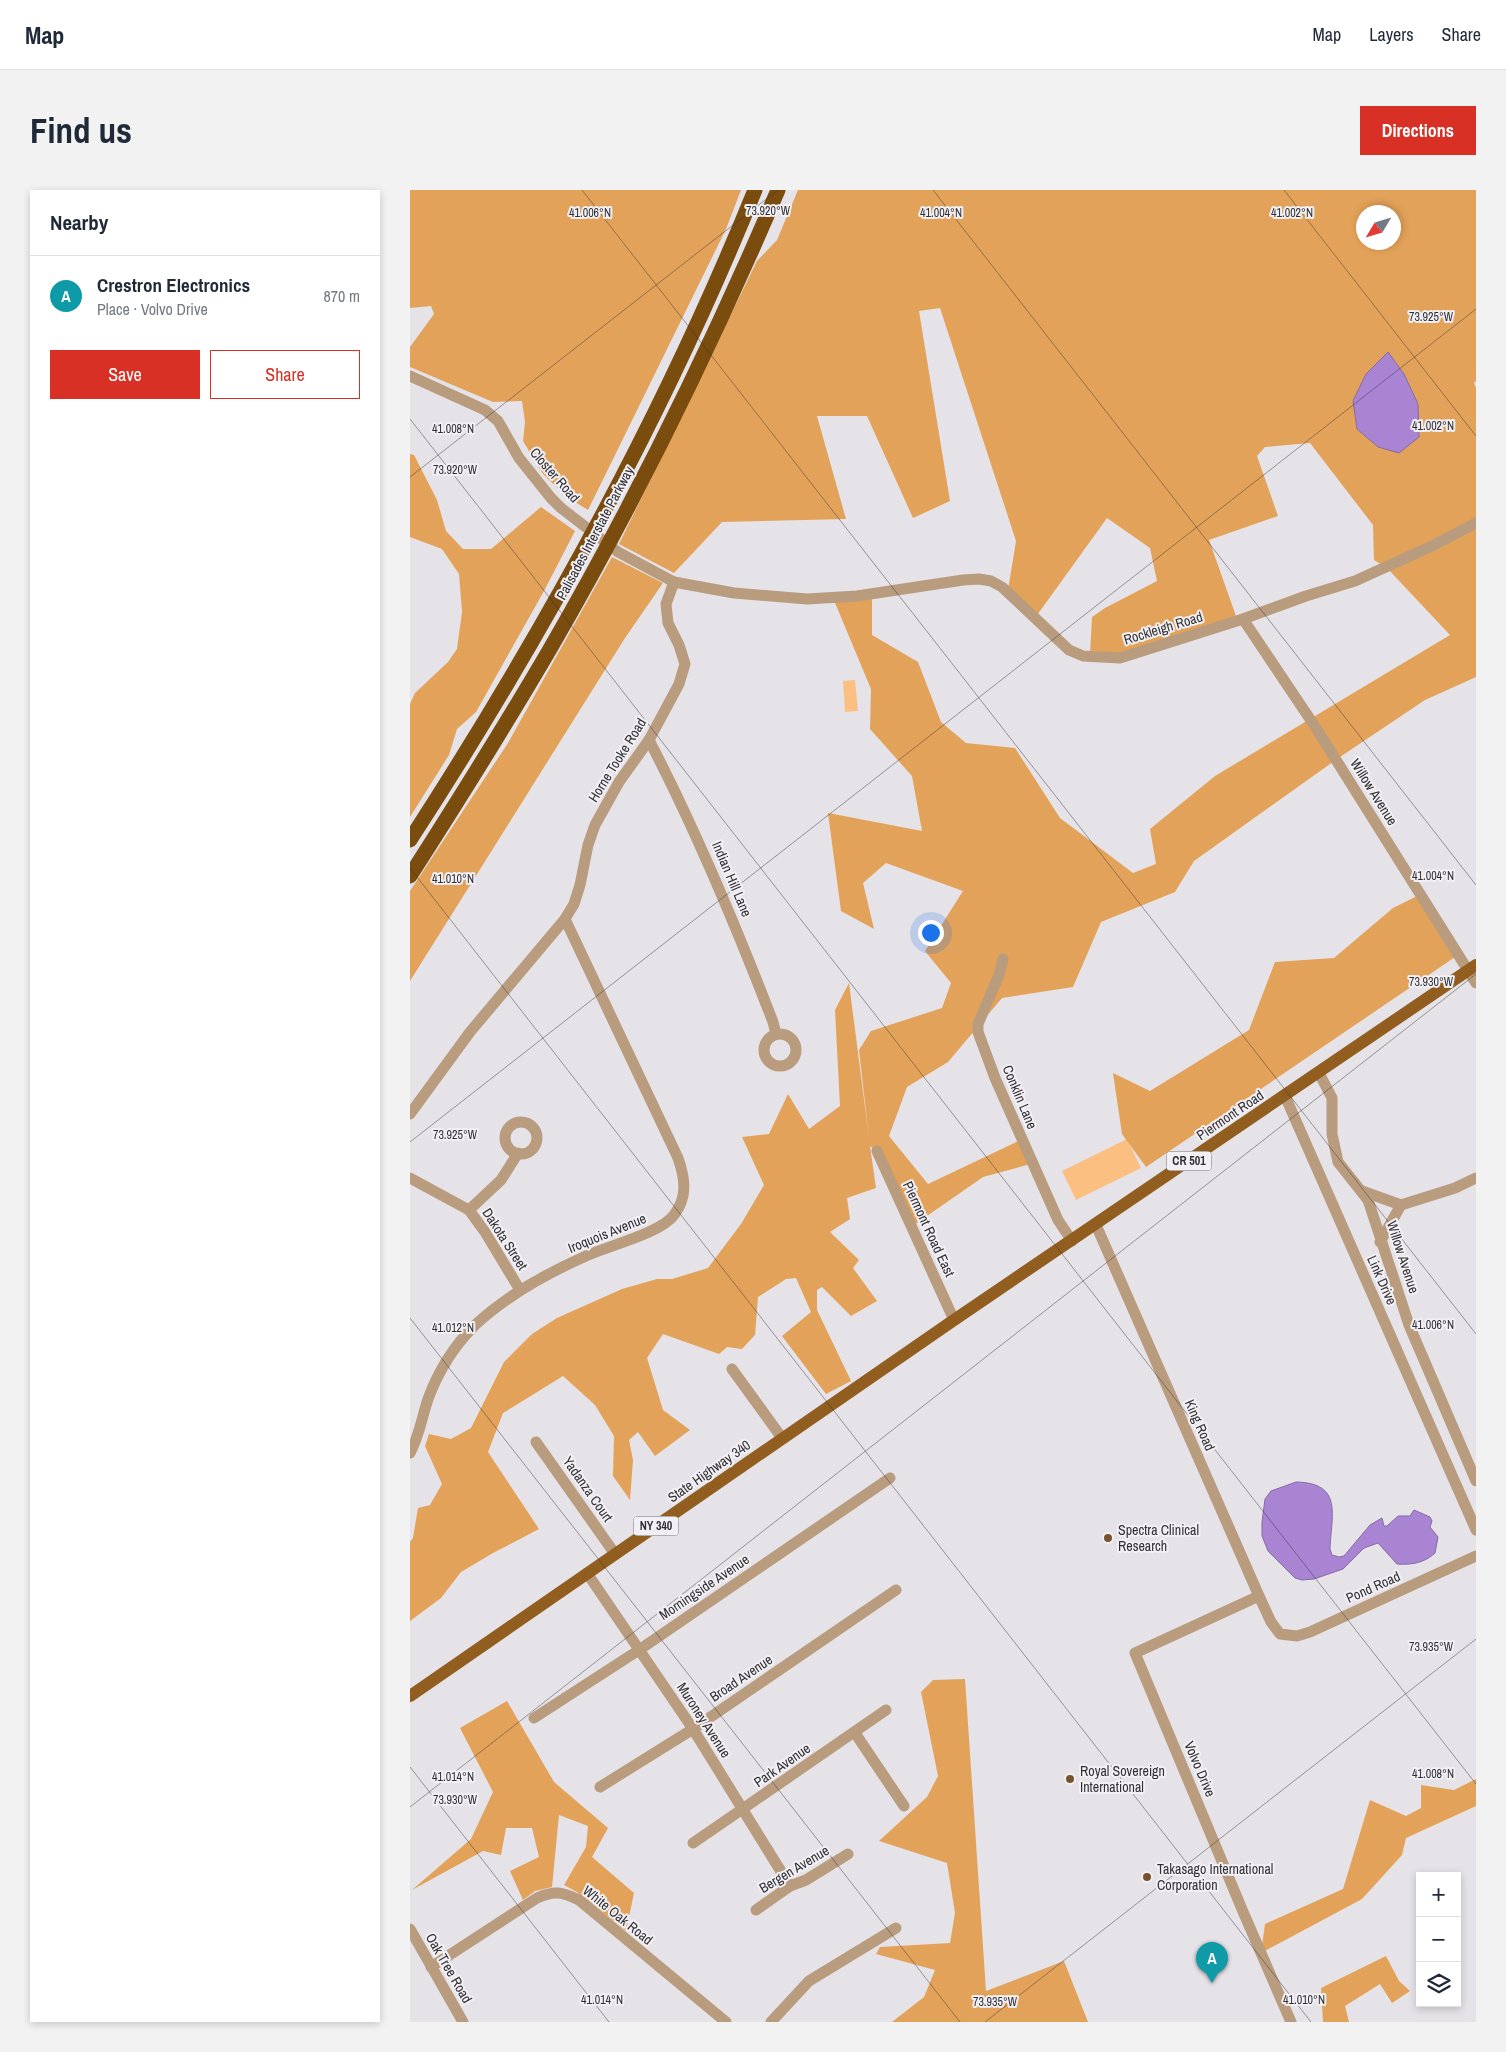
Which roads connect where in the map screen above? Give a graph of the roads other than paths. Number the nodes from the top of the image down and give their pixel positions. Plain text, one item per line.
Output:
1 (755, 190) edge
2 (778, 190) edge
3 (410, 376) edge
4 (1476, 523) edge
5 (674, 582) junction
6 (807, 599) joint
7 (1243, 619) junction
8 (650, 740) junction
9 (410, 840) edge
10 (410, 876) edge
11 (565, 919) junction
12 (1003, 959) dead end
13 (1472, 968) edge
14 (1476, 983) edge
15 (776, 1034) dead end
16 (1319, 1073) junction
17 (1285, 1096) junction
18 (410, 1114) edge
19 (877, 1151) dead end
20 (518, 1153) dead end
21 (410, 1178) edge
22 (1476, 1178) edge
23 (1362, 1191) junction
24 (1402, 1205) junction
25 (469, 1210) junction
26 (1096, 1225) junction
27 (1072, 1241) junction
28 (1380, 1242) junction
29 (520, 1290) junction
30 (954, 1320) junction
31 (902, 1356) joint
32 (732, 1369) dead end
33 (782, 1438) junction
34 (536, 1442) dead end
35 (410, 1453) edge
36 (890, 1478) dead end
37 (1476, 1481) edge
38 (1476, 1530) edge
39 (615, 1554) junction
40 (1476, 1556) edge
41 (587, 1573) junction
42 (896, 1590) dead end
43 (1259, 1596) junction
44 (1280, 1634) joint
45 (639, 1650) junction
46 (410, 1696) edge
47 (886, 1710) dead end
48 (534, 1718) dead end
49 (693, 1729) junction
50 (855, 1733) junction
51 (600, 1787) dead end
52 (904, 1806) dead end
53 (743, 1810) junction
54 (693, 1843) dead end
55 (848, 1854) dead end
56 (790, 1886) junction
57 (756, 1910) dead end
58 (896, 1928) dead end
59 (410, 1929) edge
60 (431, 1967) junction
61 (713, 2018) edge
62 (463, 2022) edge
63 (726, 2022) edge
64 (771, 2022) edge
65 (1291, 2022) edge

1 - 9 highway, Palisades Interstate Parkway
2 - 10 highway, Palisades Interstate Parkway
3 - 5 street, Closter Road
4 - 7 street, Rockleigh Road
5 - 6 street, Closter Road
5 - 8 street, Horne Tooke Road
6 - 7 street, Rockleigh Road
7 - 13 street, Willow Avenue
8 - 11 street, Horne Tooke Road
8 - 15 street, Indian Hill Lane
11 - 18 street, Horne Tooke Road
11 - 29 street, Iroquois Avenue
12 - 27 street, Conklin Lane
13 - 14 street, Willow Avenue
13 - 16 main road, Piermont Road / CR 501
16 - 17 main road, Piermont Road / CR 501
16 - 23 street, Willow Avenue
17 - 26 main road, Piermont Road / CR 501
17 - 38 street, Link Drive
19 - 30 street, Piermont Road East
20 - 25 street
21 - 25 street, Dakota Street
22 - 24 street
23 - 24 street
23 - 28 street, Willow Avenue
24 - 28 street
25 - 29 street, Dakota Street
26 - 27 main road, Piermont Road / CR 501
26 - 43 street, King Road
27 - 30 main road, Piermont Road / CR 501
28 - 37 street, Willow Avenue
29 - 35 street, Iroquois Avenue
30 - 31 main road, Piermont Road / CR 501
31 - 33 main road, State Highway 340 / NY 340
32 - 33 street
33 - 39 main road, State Highway 340 / NY 340
34 - 39 street, Yadanza Court
36 - 45 street, Morningside Avenue
39 - 41 main road, State Highway 340 / NY 340
40 - 44 street, Pond Road
41 - 45 street, Muroney Avenue
41 - 46 main road, State Highway 340 / NY 340
42 - 49 street, Broad Avenue
43 - 44 street, King Road
43 - 65 street, Volvo Drive
45 - 48 street, Morningside Avenue
45 - 49 street, Muroney Avenue
47 - 50 street, Park Avenue
49 - 51 street, Broad Avenue
49 - 53 street, Muroney Avenue
50 - 52 street
50 - 53 street, Park Avenue
53 - 54 street, Park Avenue
53 - 56 street, Muroney Avenue
55 - 56 street, Bergen Avenue
56 - 57 street, Bergen Avenue
58 - 64 street
59 - 60 street, Oak Tree Road
60 - 61 street, White Oak Road
60 - 62 street, Oak Tree Road
61 - 63 street, White Oak Road

